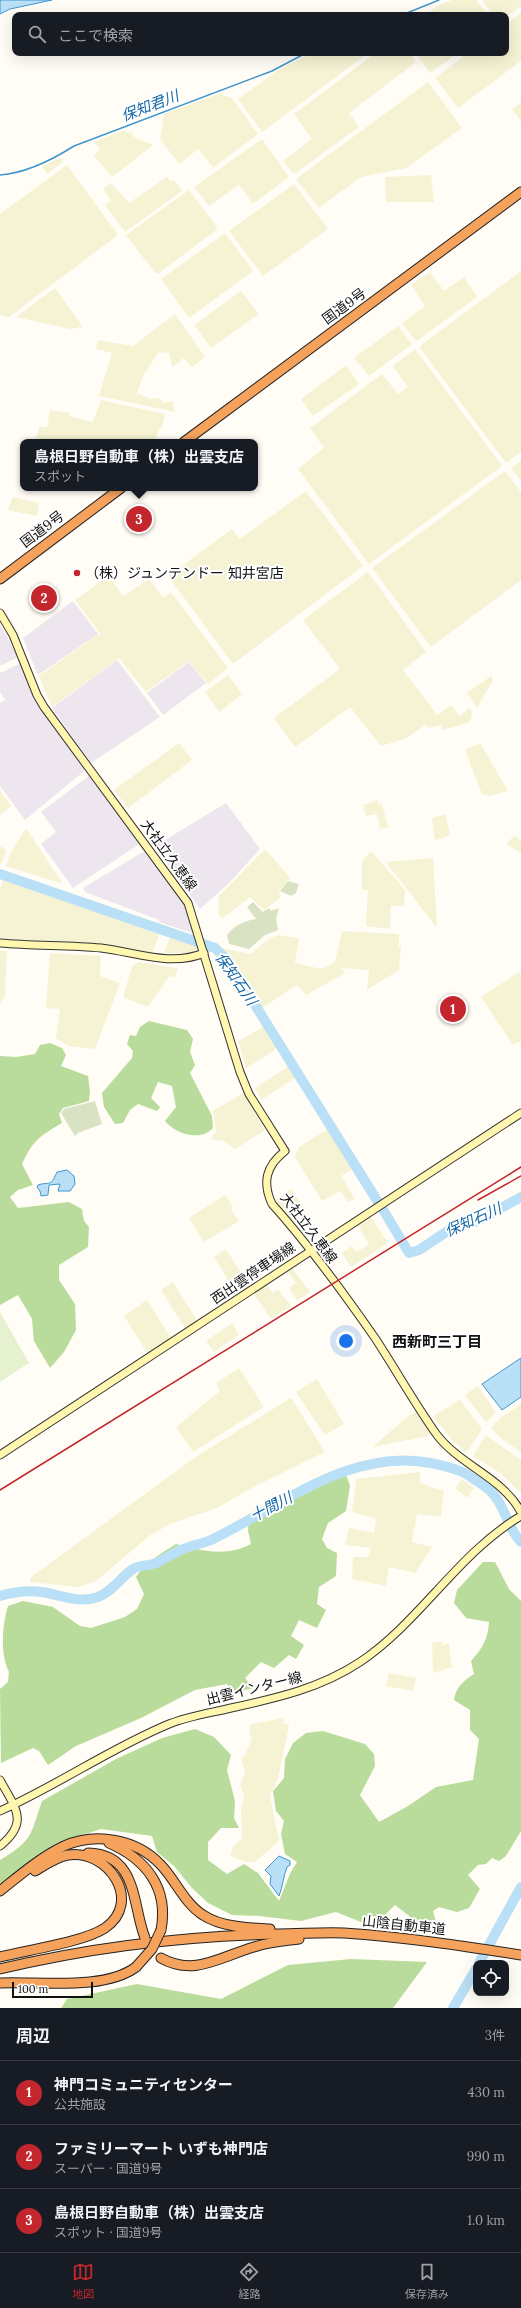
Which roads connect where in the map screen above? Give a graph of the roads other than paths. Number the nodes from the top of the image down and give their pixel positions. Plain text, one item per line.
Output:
1 (521, 192) edge
2 (188, 439) edge
3 (117, 491) edge
4 (0, 579) edge
5 (0, 613) edge
6 (0, 943) edge
7 (204, 950) junction
8 (521, 1113) edge
9 (310, 1251) junction
10 (0, 1455) edge
11 (521, 1512) edge
12 (521, 1516) edge
13 (0, 1780) edge
14 (13, 1805) junction
15 (0, 1810) edge
16 (96, 1840) junction
17 (0, 1846) edge
18 (69, 1855) junction
19 (0, 1891) edge
20 (0, 1898) edge
21 (316, 1934) junction
22 (148, 1940) junction
23 (405, 1941) junction
24 (521, 1955) edge
25 (0, 1958) edge
26 (161, 1958) dead end
27 (521, 1959) edge
28 (0, 1969) edge
29 (0, 1983) edge

1 - 2 highway, 国道9号
3 - 4 highway, 国道9号
5 - 7 main road, 大社立久恵線
6 - 7 main road
7 - 9 main road, 大社立久恵線
8 - 9 main road, 西出雲停車場線
9 - 10 main road, 西出雲停車場線
9 - 11 main road, 大社立久恵線
12 - 14 main road, 出雲インター線
13 - 14 main road
14 - 15 main road, 出雲インター線
14 - 17 main road
16 - 19 highway
16 - 21 highway
16 - 29 highway, bridge
18 - 20 highway
18 - 22 highway
18 - 25 highway
21 - 22 highway, 山陰自動車道
21 - 23 highway, 山陰自動車道
21 - 26 highway
22 - 28 highway, 山陰自動車道
23 - 24 highway, 山陰自動車道
23 - 27 highway, 山陰自動車道

